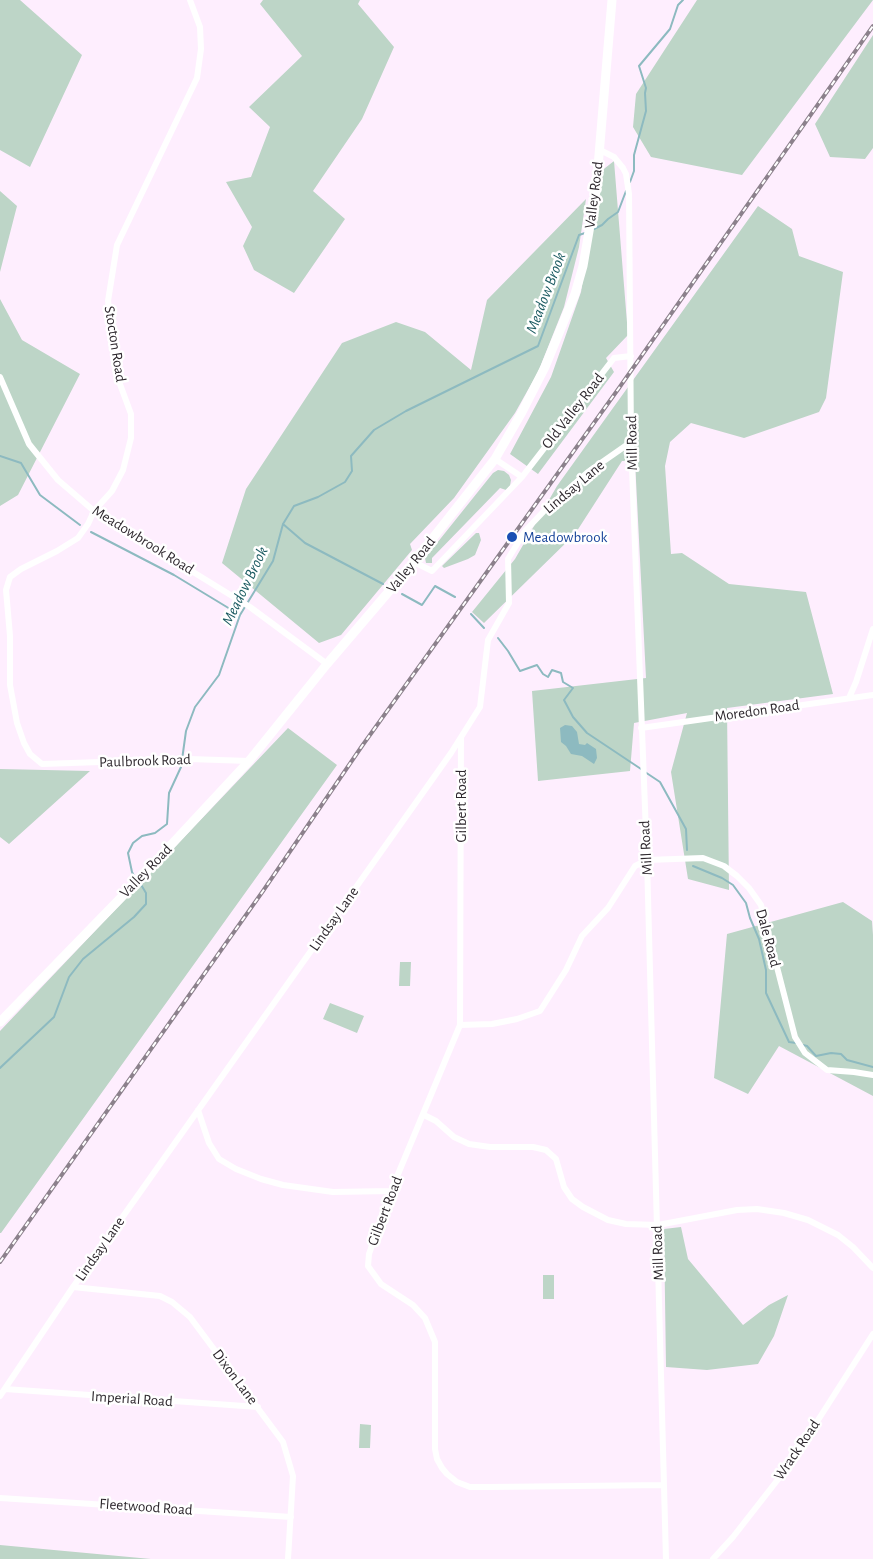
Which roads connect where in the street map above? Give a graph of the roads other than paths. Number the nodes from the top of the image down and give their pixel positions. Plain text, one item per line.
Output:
1 (190, 0) edge
2 (612, 0) edge
3 (600, 150) junction
4 (630, 356) junction
5 (0, 377) edge
6 (631, 442) junction
7 (495, 459) junction
8 (522, 477) junction
9 (94, 511) junction
10 (414, 562) junction
11 (873, 629) edge
12 (327, 664) junction
13 (873, 695) edge
14 (849, 698) junction
15 (641, 728) junction
16 (461, 738) junction
17 (249, 761) junction
18 (42, 764) joint
19 (647, 860) junction
20 (0, 1022) edge
21 (460, 1025) junction
22 (873, 1076) edge
23 (198, 1110) junction
24 (424, 1115) junction
25 (392, 1191) junction
26 (658, 1225) junction
27 (873, 1268) edge
28 (72, 1287) junction
29 (873, 1334) edge
30 (5, 1389) junction
31 (0, 1396) edge
32 (258, 1407) junction
33 (664, 1484) junction
34 (0, 1498) edge
35 (291, 1516) junction
36 (288, 1559) edge
37 (666, 1559) edge
38 (713, 1559) edge

1 - 9 street, Stocton Road
2 - 3 main road, Valley Road
3 - 4 street, Mill Road
3 - 7 main road, Valley Road
4 - 6 street, Mill Road
4 - 8 street, Old Valley Road
5 - 9 street, Meadowbrook Road
6 - 15 street, Mill Road
6 - 16 street, Lindsay Lane
7 - 8 street
7 - 10 main road, Valley Road
8 - 10 street, Old Valley Road
9 - 12 street, Meadowbrook Road
9 - 18 street, Stocton Road
10 - 12 main road, Valley Road
11 - 14 street
12 - 17 main road, Valley Road
13 - 14 street, Moredon Road
14 - 15 street, Moredon Road
15 - 19 street, Mill Road
16 - 21 street, Gilbert Road
16 - 23 street, Lindsay Lane
17 - 18 street, Paulbrook Road
17 - 20 main road, Valley Road
19 - 21 street
19 - 22 street, Dale Road
19 - 26 street, Mill Road
21 - 24 street, Gilbert Road
23 - 25 street
23 - 28 street, Lindsay Lane
24 - 25 street, Gilbert Road
24 - 26 street
25 - 33 street, Gilbert Road
26 - 27 street
26 - 33 street, Mill Road
28 - 30 street, Lindsay Lane
28 - 32 street, Dixon Lane
29 - 38 street, Wrack Road
30 - 31 street, Lindsay Lane
30 - 32 street, Imperial Road
32 - 35 street, Dixon Lane
33 - 37 street, Mill Road
34 - 35 street, Fleetwood Road
35 - 36 street, Dixon Lane

